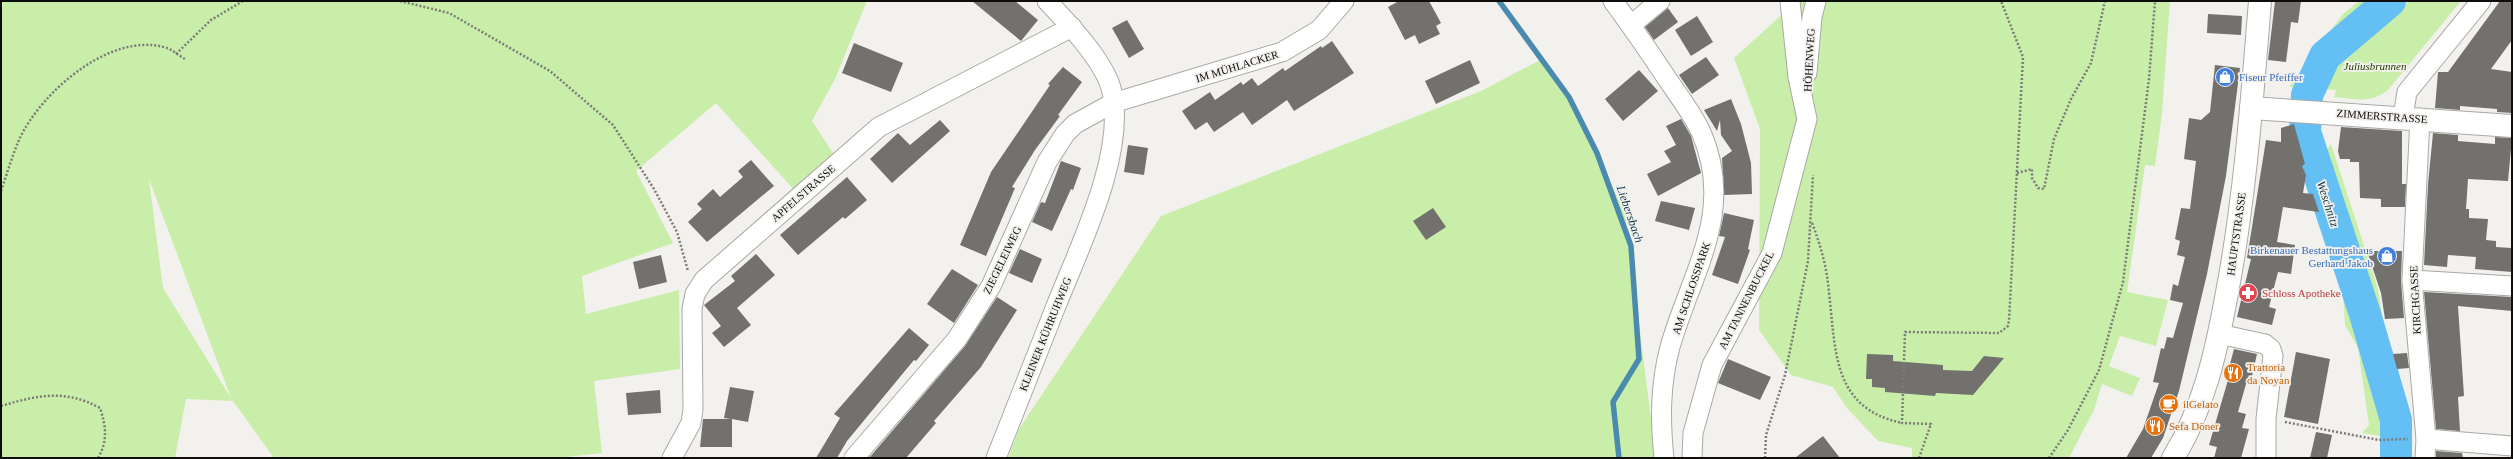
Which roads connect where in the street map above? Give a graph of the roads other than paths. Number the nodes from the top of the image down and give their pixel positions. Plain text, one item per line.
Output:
1 (1047, 1) edge
2 (1344, 1) edge
3 (1614, 1) edge
4 (1660, 1) edge
5 (1790, 1) edge
6 (1816, 1) edge
7 (2260, 1) edge
8 (2481, 1) edge
9 (1631, 25) junction
10 (1072, 28) junction
11 (1113, 102) junction
12 (2251, 108) junction
13 (2412, 118) junction
14 (1807, 119) junction
15 (2512, 126) edge
16 (2412, 280) junction
17 (2512, 286) edge
18 (2219, 334) junction
19 (2418, 439) junction
20 (2512, 446) edge
21 (672, 458) edge
22 (854, 458) edge
23 (996, 458) edge
24 (1664, 458) edge
25 (1692, 458) edge
26 (2173, 458) edge
27 (2266, 458) edge
28 (2425, 458) edge

1 - 10 street, KLEINER KÜHRUHWEG
2 - 11 street, IM MÜHLACKER
3 - 9 street, AM SCHLOSSPARK
4 - 9 street
5 - 14 street, AM TANNENBUCKEL
6 - 14 street, HÖHENWEG
7 - 12 main road, HAUPTSTRASSE
8 - 13 street, KIRCHGASSE
9 - 24 street, AM SCHLOSSPARK
10 - 11 street, KLEINER KÜHRUHWEG
10 - 21 street, APFELSTRASSE
11 - 22 street, ZIEGELEIWEG
11 - 23 street, KLEINER KÜHRUHWEG
12 - 13 main road, ZIMMERSTRASSE
12 - 18 main road, HAUPTSTRASSE
13 - 15 main road, ZIMMERSTRASSE
13 - 16 street, KIRCHGASSE
14 - 25 street, AM TANNENBUCKEL
16 - 17 street
16 - 19 street, KIRCHGASSE
18 - 26 main road, HAUPTSTRASSE
18 - 27 street
19 - 20 street
19 - 28 street, KIRCHGASSE

